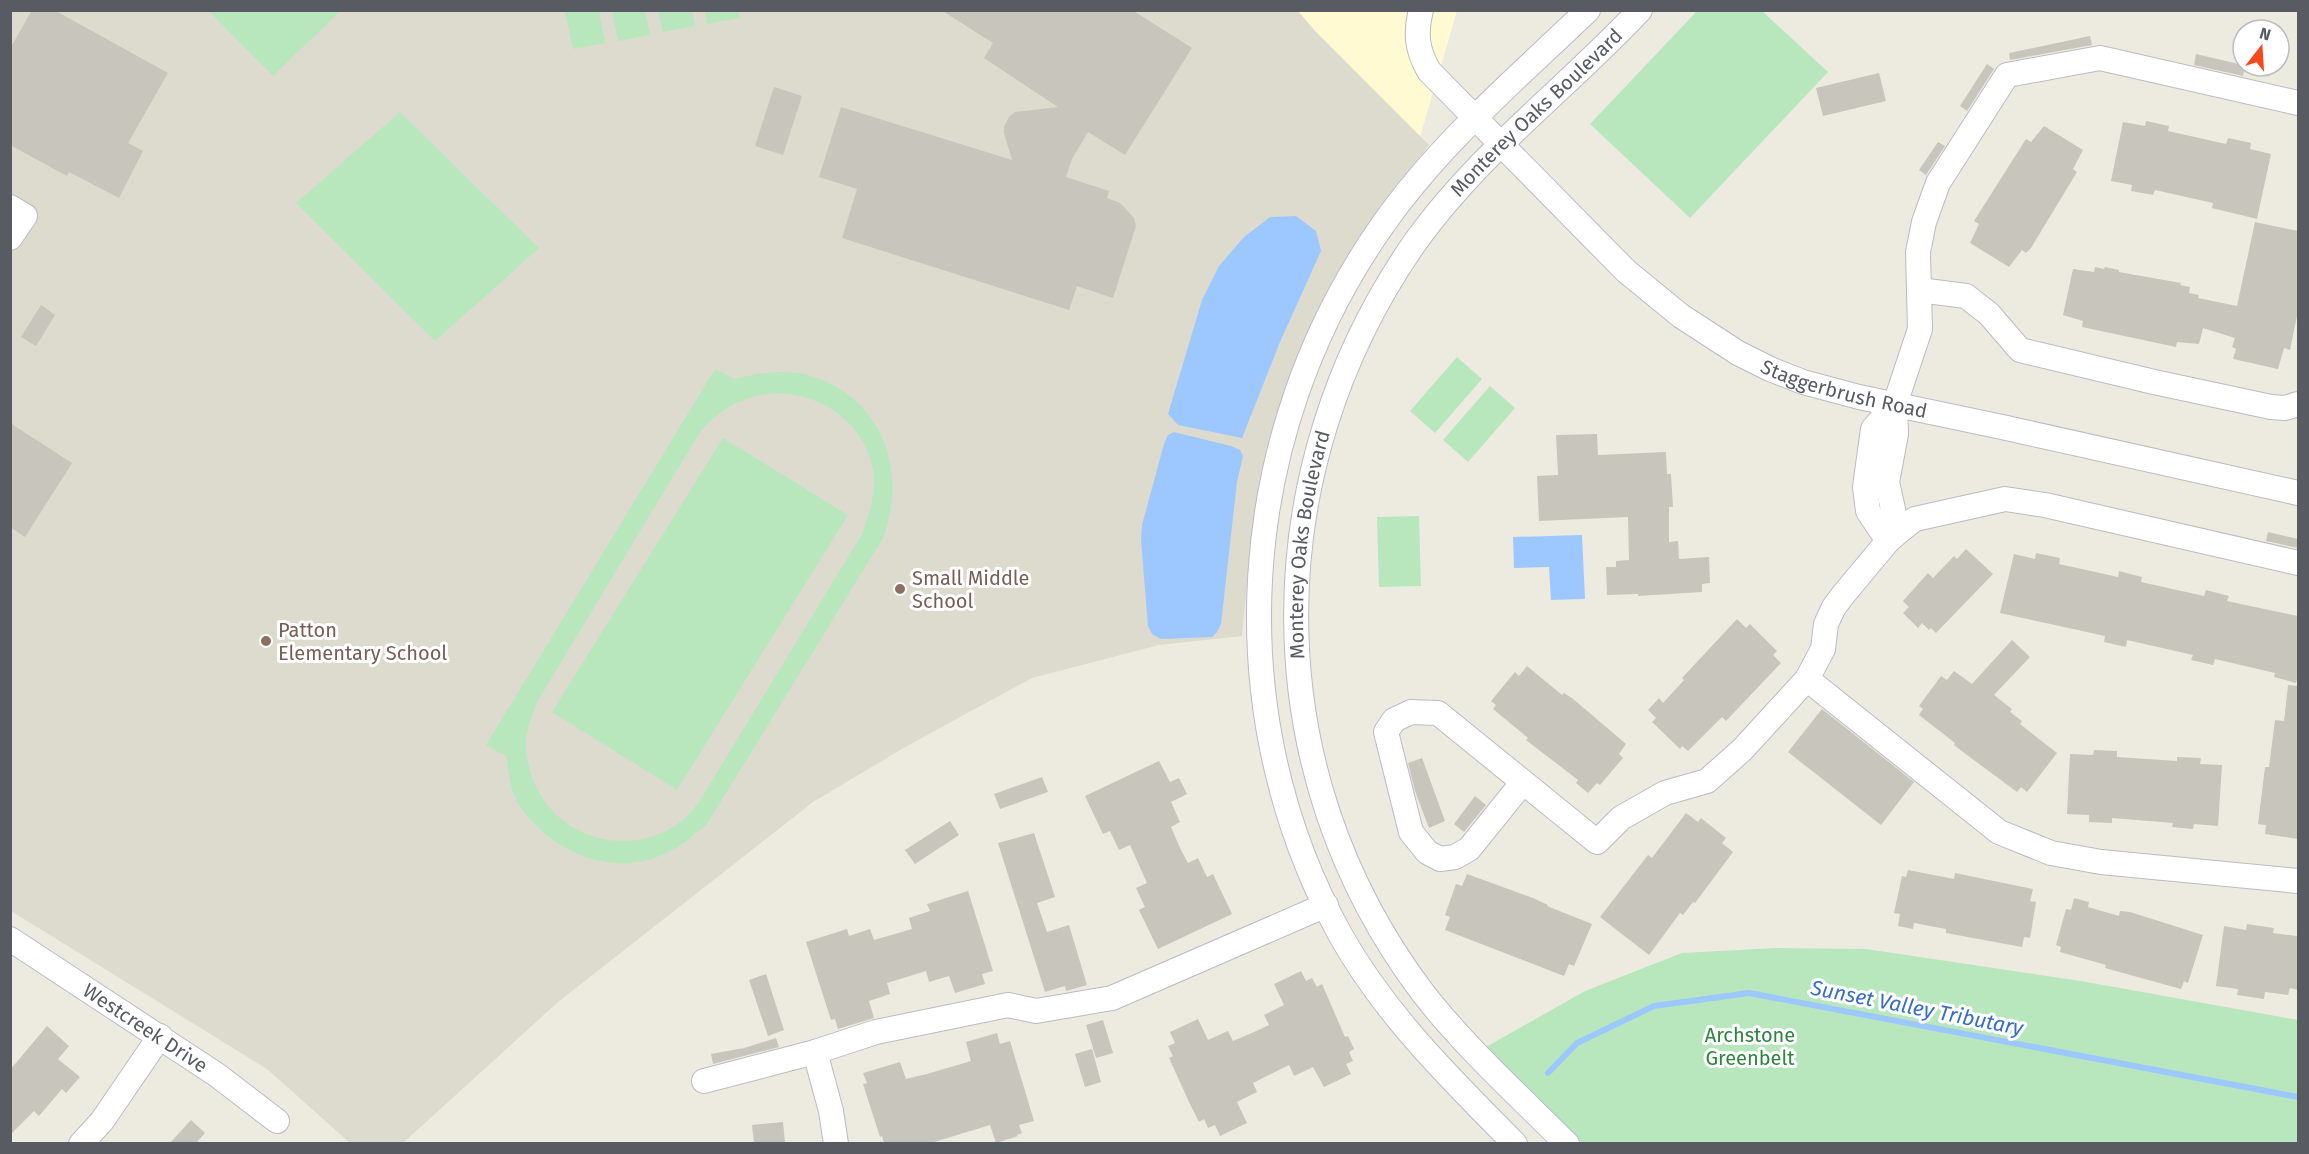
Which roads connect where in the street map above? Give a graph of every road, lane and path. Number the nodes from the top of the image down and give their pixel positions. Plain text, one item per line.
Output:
1 (1421, 10) edge
2 (1588, 10) edge
3 (1640, 10) edge
4 (2298, 103) edge
5 (1476, 117) junction
6 (1500, 142) junction
7 (10, 207) edge
8 (10, 238) edge
9 (1919, 290) junction
10 (1895, 404) junction
11 (2298, 404) edge
12 (2298, 493) edge
13 (1895, 535) junction
14 (2298, 563) edge
15 (1807, 679) junction
16 (1523, 782) junction
17 (2298, 881) edge
18 (1326, 905) junction
19 (10, 939) edge
20 (160, 1036) junction
21 (815, 1052) junction
22 (704, 1081) dead end
23 (277, 1121) dead end
24 (81, 1143) edge
25 (836, 1143) edge
26 (1515, 1143) edge
27 (1567, 1143) edge

1 - 5 street, Staggerbrush Road
2 - 5 street, Monterey Oaks Boulevard
3 - 6 street, Monterey Oaks Boulevard
4 - 9 street
5 - 6 street, Staggerbrush Road
5 - 18 street, Monterey Oaks Boulevard
6 - 10 street, Staggerbrush Road
6 - 27 street, Monterey Oaks Boulevard
7 - 8 street
9 - 10 street
9 - 11 street
10 - 12 street, Staggerbrush Road
10 - 13 street
13 - 14 street
13 - 15 street
15 - 16 street
15 - 17 street
16 - 16 street
18 - 21 street
18 - 26 street, Monterey Oaks Boulevard
19 - 20 street, Westcreek Drive
20 - 23 street, Westcreek Drive
20 - 24 street
21 - 22 street
21 - 25 street

